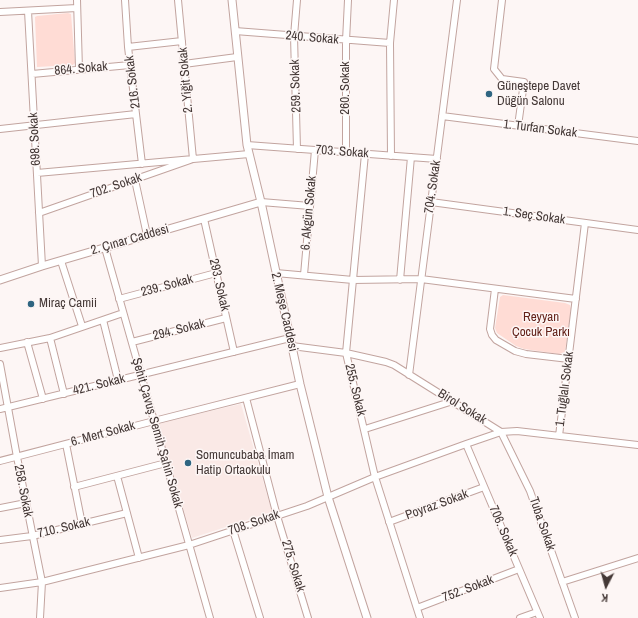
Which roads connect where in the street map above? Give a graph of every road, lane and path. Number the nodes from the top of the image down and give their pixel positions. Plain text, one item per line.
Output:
1 (77, 0) edge
2 (125, 0) edge
3 (178, 0) edge
4 (232, 0) edge
5 (297, 0) edge
6 (348, 0) edge
7 (394, 0) edge
8 (457, 0) edge
9 (502, 0) edge
10 (77, 8) junction
11 (28, 11) junction
12 (0, 12) edge
13 (235, 31) junction
14 (294, 36) junction
15 (182, 41) junction
16 (346, 41) junction
17 (390, 44) junction
18 (128, 47) junction
19 (238, 57) junction
20 (184, 64) junction
21 (130, 65) junction
22 (79, 69) junction
23 (32, 74) junction
24 (136, 114) junction
25 (442, 116) junction
26 (34, 124) junction
27 (518, 126) junction
28 (0, 129) edge
29 (638, 142) edge
30 (247, 145) junction
31 (297, 149) junction
32 (315, 150) junction
33 (346, 152) junction
34 (249, 154) junction
35 (365, 154) junction
36 (391, 156) junction
37 (411, 157) junction
38 (193, 159) junction
39 (437, 159) junction
40 (142, 164) junction
41 (37, 173) junction
42 (135, 180) junction
43 (261, 202) junction
44 (431, 202) junction
45 (310, 206) junction
46 (39, 213) junction
47 (204, 219) junction
48 (585, 223) junction
49 (638, 230) edge
50 (147, 236) junction
51 (105, 248) junction
52 (61, 261) junction
53 (42, 266) junction
54 (216, 273) junction
55 (276, 273) junction
56 (304, 275) junction
57 (421, 279) junction
58 (0, 280) edge
59 (353, 280) junction
60 (400, 280) junction
61 (495, 289) junction
62 (119, 299) junction
63 (576, 299) junction
64 (123, 313) junction
65 (226, 318) junction
66 (103, 320) junction
67 (82, 326) junction
68 (50, 338) junction
69 (290, 338) junction
70 (27, 342) junction
71 (132, 342) junction
72 (292, 346) junction
73 (0, 348) edge
74 (234, 352) junction
75 (346, 353) junction
76 (569, 359) junction
77 (0, 364) edge
78 (141, 375) junction
79 (409, 375) junction
80 (118, 380) junction
81 (300, 384) junction
82 (64, 394) junction
83 (246, 398) junction
84 (43, 399) junction
85 (453, 401) junction
86 (7, 408) junction
87 (0, 409) edge
88 (154, 421) junction
89 (365, 429) junction
90 (501, 432) junction
91 (559, 436) junction
92 (66, 444) junction
93 (466, 444) junction
94 (638, 445) edge
95 (17, 457) junction
96 (0, 461) edge
97 (166, 463) junction
98 (117, 476) junction
99 (375, 477) junction
100 (74, 487) junction
101 (484, 488) junction
102 (328, 497) junction
103 (26, 503) junction
104 (0, 508) edge
105 (127, 514) junction
106 (277, 516) junction
107 (389, 522) junction
108 (82, 524) junction
109 (233, 530) junction
110 (32, 536) junction
111 (0, 540) edge
112 (189, 545) junction
113 (139, 558) junction
114 (638, 558) edge
115 (519, 569) junction
116 (42, 582) junction
117 (562, 582) junction
118 (0, 588) edge
119 (417, 608) junction
120 (537, 612) junction
121 (40, 618) edge
122 (210, 618) edge
123 (260, 618) edge
124 (308, 618) edge
125 (367, 618) edge
126 (420, 618) edge
127 (520, 618) edge
128 (540, 618) edge
129 (575, 618) edge

1 - 10 street
2 - 18 street, 216. Sokak
3 - 15 street, 2. Yiğit Sokak
4 - 13 street, 2. Meşe Caddesi
5 - 14 street, 259. Sokak
6 - 16 street, 260. Sokak
7 - 17 street
8 - 25 street, 704. Sokak
9 - 27 street
10 - 11 street
10 - 22 street
11 - 12 street
11 - 23 street, 698. Sokak
13 - 14 street, 240. Sokak
13 - 19 street, 2. Meşe Caddesi
14 - 16 street, 240. Sokak
14 - 31 street, 259. Sokak
15 - 18 street
15 - 20 street, 2. Yiğit Sokak
16 - 17 street, 240. Sokak
16 - 33 street, 260. Sokak
17 - 36 street
18 - 21 street, 216. Sokak
19 - 20 street
19 - 30 street, 2. Meşe Caddesi
20 - 38 street, 2. Yiğit Sokak
21 - 22 street, 864. Sokak
21 - 24 street, 216. Sokak
22 - 23 street, 864. Sokak
23 - 26 street, 698. Sokak
24 - 26 street
24 - 40 street, 216. Sokak
25 - 27 street, 1. Turfan Sokak
25 - 39 street, 704. Sokak
26 - 28 street
26 - 41 street, 698. Sokak
27 - 29 street, 1. Turfan Sokak
30 - 31 street, 703. Sokak
30 - 34 street, 2. Meşe Caddesi
31 - 32 street, 703. Sokak
32 - 33 street, 703. Sokak
32 - 45 street, 6. Akgün Sokak
33 - 35 street, 703. Sokak
34 - 38 street, 702. Sokak
34 - 43 street, 2. Meşe Caddesi
35 - 36 street, 703. Sokak
35 - 59 street, 255. Sokak
36 - 37 street, 703. Sokak
37 - 39 street, 703. Sokak
37 - 60 street, 704. Sokak
38 - 40 street, 702. Sokak
38 - 42 street, 702. Sokak
39 - 44 street, 704. Sokak
40 - 41 street, 702. Sokak
41 - 46 street, 698. Sokak
42 - 46 street, 702. Sokak
42 - 50 street
43 - 45 street
43 - 47 street, 2. Çınar Caddesi
43 - 55 street, 2. Meşe Caddesi
44 - 48 street, 1. Seç Sokak
44 - 57 street, 704. Sokak
45 - 56 street, 6. Akgün Sokak
46 - 53 street, 698. Sokak
47 - 50 street, 2. Çınar Caddesi
47 - 54 street, 293. Sokak
48 - 49 street, 1. Seç Sokak
48 - 63 street, 1. Tuğlalı Sokak
50 - 51 street, 2. Çınar Caddesi
51 - 52 street, 2. Çınar Caddesi
51 - 62 street, Şehit Çavuş Semih Şahin Sokak
52 - 53 street, 2. Çınar Caddesi
52 - 67 street
53 - 58 street, 2. Çınar Caddesi
54 - 62 street, 239. Sokak
54 - 65 street, 293. Sokak
55 - 56 street
55 - 69 street, 2. Meşe Caddesi
56 - 59 street
57 - 60 street
57 - 61 street
57 - 79 street, 704. Sokak
59 - 60 street
59 - 75 street, 255. Sokak
61 - 63 street
61 - 76 street
62 - 64 street, Şehit Çavuş Semih Şahin Sokak
63 - 76 street, 1. Tuğlalı Sokak
64 - 66 street
64 - 71 street, Şehit Çavuş Semih Şahin Sokak
65 - 71 street, 294. Sokak
65 - 74 street, 293. Sokak
66 - 67 street
66 - 80 street
67 - 68 street
68 - 70 street
68 - 82 street
69 - 72 street, 2. Meşe Caddesi
69 - 74 street, 421. Sokak
70 - 73 street
70 - 84 street
71 - 78 street, Şehit Çavuş Semih Şahin Sokak
72 - 75 street, Birol Sokak
72 - 81 street, 2. Meşe Caddesi
74 - 78 street, 421. Sokak
75 - 79 street, Birol Sokak
75 - 89 street, 255. Sokak
76 - 91 street, 1. Tuğlalı Sokak
77 - 86 street, 258. Sokak
78 - 80 street, 421. Sokak
78 - 88 street, Şehit Çavuş Semih Şahin Sokak
79 - 85 street, Birol Sokak
80 - 82 street, 421. Sokak
81 - 83 street, 6. Mert Sokak
81 - 102 street, 2. Meşe Caddesi
82 - 84 street, 421. Sokak
83 - 88 street, 6. Mert Sokak
83 - 106 street, 275. Sokak
84 - 86 street, 421. Sokak
85 - 89 street
85 - 90 street, Birol Sokak
86 - 87 street, 421. Sokak
86 - 95 street, 258. Sokak
88 - 92 street, 6. Mert Sokak
88 - 97 street, Şehit Çavuş Semih Şahin Sokak
89 - 99 street, 255. Sokak
90 - 91 street, Birol Sokak
90 - 93 street, 708. Sokak
90 - 117 street, Tuba Sokak
91 - 94 street, Birol Sokak
92 - 95 street, 6. Mert Sokak
92 - 100 street
93 - 99 street, 708. Sokak
93 - 101 street, 706. Sokak
95 - 96 street, 6. Mert Sokak
95 - 103 street, 258. Sokak
97 - 98 street
97 - 112 street, Şehit Çavuş Semih Şahin Sokak
98 - 100 street
98 - 105 street
99 - 102 street, 708. Sokak
99 - 107 street, 255. Sokak
100 - 108 street
101 - 107 street, Poyraz Sokak
101 - 115 street, 706. Sokak
102 - 106 street, 708. Sokak
102 - 125 street, 2. Meşe Caddesi
103 - 104 street
103 - 110 street, 258. Sokak
105 - 108 street, 710. Sokak
105 - 113 street
106 - 109 street, 708. Sokak
106 - 124 street, 275. Sokak
107 - 119 street, 255. Sokak
108 - 110 street, 710. Sokak
109 - 112 street, 708. Sokak
109 - 123 street
110 - 111 street, 710. Sokak
110 - 116 street, 258. Sokak
112 - 113 street, 708. Sokak
112 - 122 street, Şehit Çavuş Semih Şahin Sokak
113 - 116 street, 708. Sokak
114 - 117 street
115 - 119 street, 752. Sokak
115 - 120 street, 706. Sokak
116 - 118 street, 708. Sokak
116 - 121 street, 258. Sokak
117 - 129 street, Tuba Sokak
119 - 126 street, 255. Sokak
120 - 127 street
120 - 128 street, 706. Sokak

